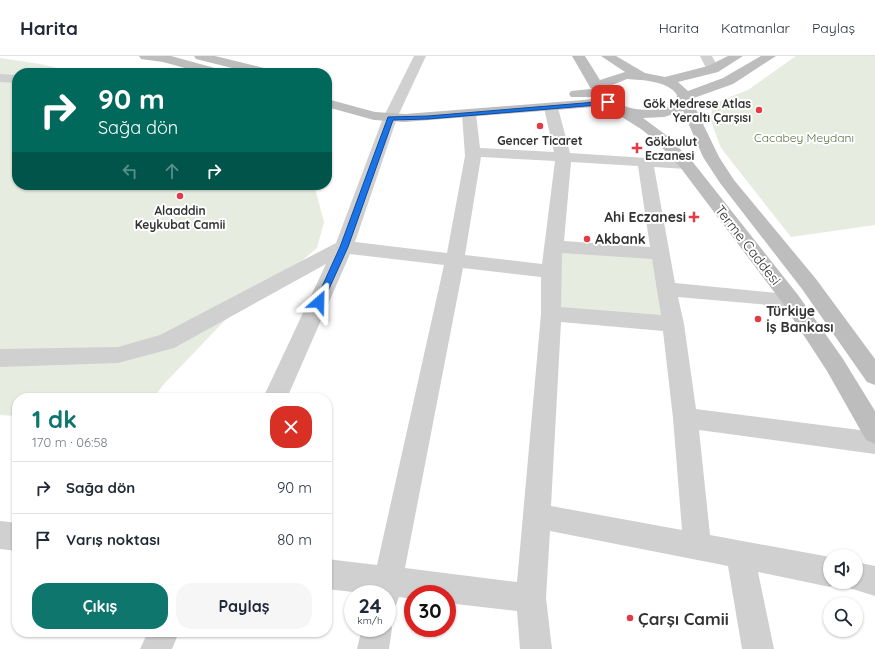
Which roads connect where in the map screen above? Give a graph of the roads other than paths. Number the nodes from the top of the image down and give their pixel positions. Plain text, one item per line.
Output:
1 (145, 56) edge
2 (199, 56) edge
3 (420, 56) edge
4 (578, 56) edge
5 (607, 56) edge
6 (706, 56) edge
7 (737, 56) edge
8 (770, 56) edge
9 (199, 68) edge
10 (247, 68) edge
11 (713, 68) junction
12 (640, 76) junction
13 (0, 78) edge
14 (12, 79) edge
15 (665, 81) junction
16 (604, 97) junction
17 (684, 97) junction
18 (332, 104) edge
19 (390, 108) junction
20 (551, 108) junction
21 (469, 114) junction
22 (473, 152) junction
23 (563, 158) junction
24 (645, 162) junction
25 (686, 164) junction
26 (554, 246) junction
27 (344, 247) junction
28 (661, 254) junction
29 (455, 261) junction
30 (551, 272) junction
31 (666, 289) junction
32 (791, 300) junction
33 (551, 314) junction
34 (673, 324) junction
35 (0, 358) edge
36 (873, 369) edge
37 (277, 393) edge
38 (685, 418) junction
39 (875, 433) edge
40 (875, 443) edge
41 (537, 516) junction
42 (0, 535) edge
43 (12, 536) edge
44 (697, 547) junction
45 (740, 556) junction
46 (823, 571) edge
47 (332, 575) edge
48 (863, 578) edge
49 (875, 581) edge
50 (373, 585) edge
51 (387, 585) edge
52 (396, 589) edge
53 (531, 598) junction
54 (162, 637) edge
55 (375, 637) edge
56 (156, 649) edge
57 (372, 649) edge
58 (536, 649) edge
59 (758, 649) edge

1 - 9 main road
2 - 10 main road
3 - 19 street
4 - 16 main road
5 - 12 main road
6 - 11 street
7 - 11 main road
8 - 17 main road
11 - 15 main road
12 - 15 main road
12 - 16 main road
13 - 14 street
15 - 17 main road
16 - 17 main road
16 - 19 main road
16 - 20 main road
16 - 25 main road, Terme Caddesi
17 - 36 main road, Terme Caddesi
18 - 19 main road
19 - 21 main road
19 - 27 street
20 - 21 main road
20 - 23 street
21 - 22 street
22 - 23 street
22 - 29 street
23 - 24 street
23 - 26 street
24 - 25 street
24 - 28 street
25 - 32 main road, Terme Caddesi
26 - 28 street
26 - 30 street
27 - 29 street
27 - 35 street
27 - 37 street
28 - 31 street
29 - 30 street
29 - 51 street
30 - 33 street
31 - 32 street
31 - 34 street
32 - 39 main road, Terme Caddesi
33 - 34 street
33 - 41 street
34 - 38 street
38 - 40 street
38 - 44 street
41 - 44 street
41 - 53 street
42 - 43 street
44 - 45 street
45 - 46 street
45 - 59 street
47 - 50 street
48 - 49 street
52 - 53 street
53 - 58 street
54 - 56 street
55 - 57 street

